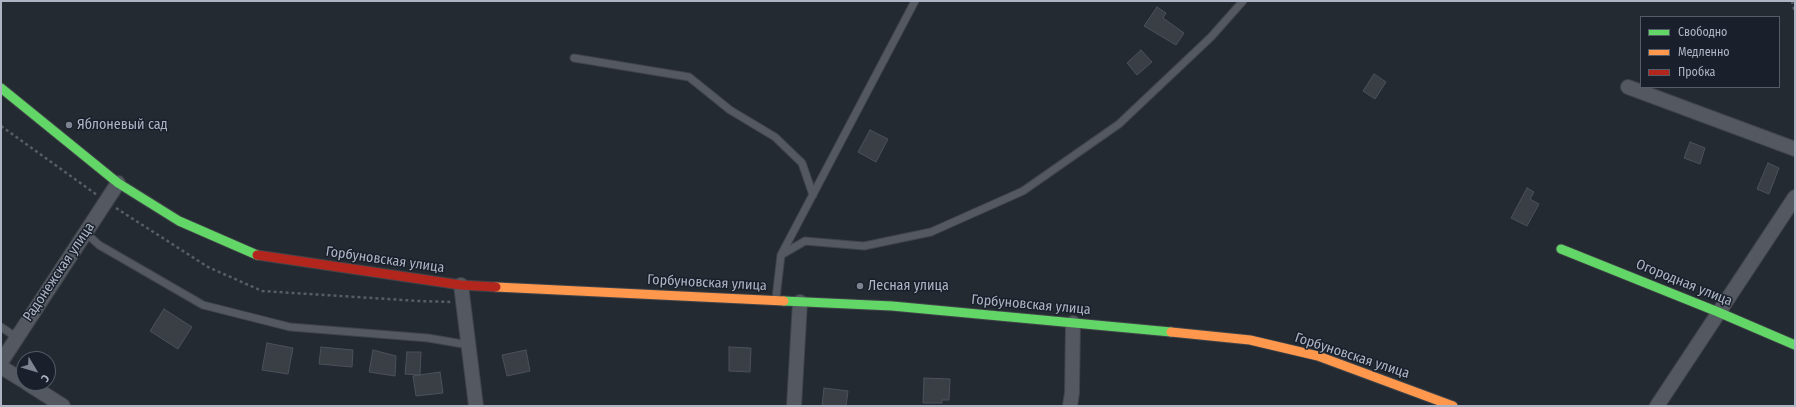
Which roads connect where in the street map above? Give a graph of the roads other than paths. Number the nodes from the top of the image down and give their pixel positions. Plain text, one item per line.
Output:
1 (915, 1) edge
2 (1243, 1) edge
3 (574, 58) dead end
4 (1628, 87) dead end
5 (1, 88) edge
6 (1795, 149) edge
7 (118, 182) junction
8 (813, 195) junction
9 (1795, 197) edge
10 (86, 233) junction
11 (1561, 249) dead end
12 (781, 255) junction
13 (461, 285) junction
14 (776, 300) junction
15 (800, 302) junction
16 (1718, 312) junction
17 (1073, 323) junction
18 (1, 327) edge
19 (16, 337) junction
20 (469, 345) junction
21 (1795, 345) edge
22 (1, 362) edge
23 (1, 367) edge
24 (16, 376) edge
25 (40, 391) edge
26 (63, 406) edge
27 (476, 406) edge
28 (794, 406) edge
29 (1070, 406) edge
30 (1453, 406) edge
31 (1657, 406) edge

1 - 8 lane
2 - 12 lane
3 - 8 lane
4 - 6 street
5 - 7 main road, Горбуновская улица
7 - 10 street, Радонежская улица
7 - 13 main road, Горбуновская улица
8 - 12 lane
9 - 16 street
10 - 19 street, Радонежская улица
10 - 20 lane
11 - 16 main road, Огородная улица
12 - 14 lane
13 - 14 main road, Горбуновская улица
13 - 20 street
14 - 15 main road, Горбуновская улица
15 - 17 main road, Горбуновская улица
15 - 28 street
16 - 21 main road, Огородная улица
16 - 31 street
17 - 29 street
17 - 30 main road, Горбуновская улица
18 - 19 lane
19 - 22 street, Радонежская улица
20 - 27 street
23 - 24 street
25 - 26 street

